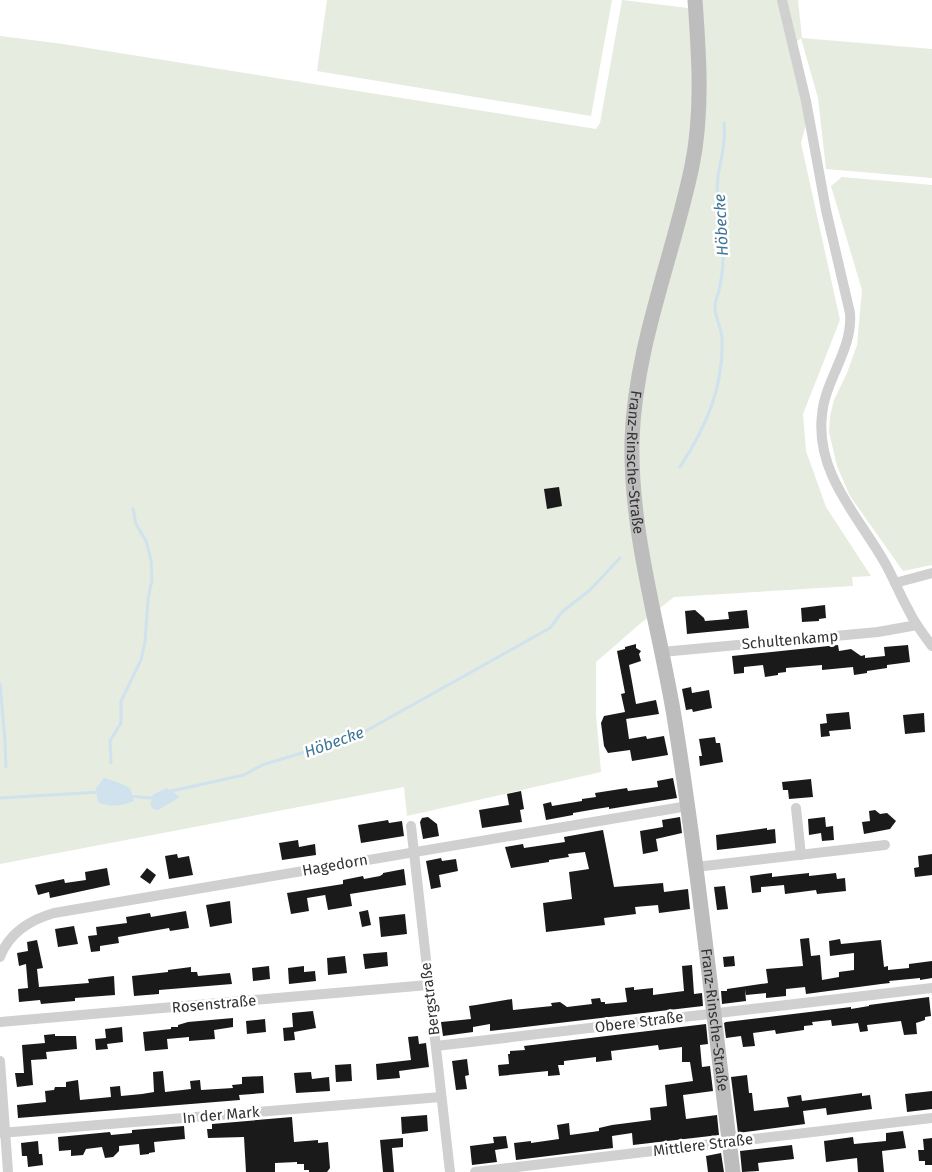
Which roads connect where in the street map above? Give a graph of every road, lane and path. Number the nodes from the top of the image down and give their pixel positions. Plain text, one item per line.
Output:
1 (694, 0) edge
2 (782, 0) edge
3 (932, 573) edge
4 (895, 583) junction
5 (917, 625) junction
6 (932, 646) edge
7 (662, 652) junction
8 (688, 806) junction
9 (796, 808) dead end
10 (411, 826) dead end
11 (885, 845) dead end
12 (414, 852) junction
13 (801, 854) junction
14 (696, 867) junction
15 (3, 942) edge
16 (0, 957) edge
17 (428, 985) junction
18 (932, 988) edge
19 (714, 1014) junction
20 (0, 1022) edge
21 (436, 1046) junction
22 (0, 1061) edge
23 (441, 1097) junction
24 (932, 1118) edge
25 (2, 1133) edge
26 (729, 1142) junction
27 (8, 1172) edge
28 (450, 1172) edge
29 (475, 1172) edge
30 (733, 1172) edge

1 - 7 street, Franz-Rinsche-Straße
2 - 4 street
3 - 4 street
4 - 5 street
5 - 6 street
5 - 7 street, Schultenkamp
7 - 8 street, Franz-Rinsche-Straße
8 - 12 street, Hagedorn
8 - 14 street, Franz-Rinsche-Straße
9 - 13 street
10 - 12 street, Bergstraße
11 - 13 street
12 - 15 street, Hagedorn
12 - 17 street, Bergstraße
13 - 14 street
14 - 19 street, Franz-Rinsche-Straße
15 - 16 street, Hagedorn
17 - 20 street, Rosenstraße
17 - 21 street, Bergstraße
18 - 19 street, Obere Straße
19 - 21 street, Obere Straße
19 - 26 street, Franz-Rinsche-Straße
21 - 23 street, Bergstraße
22 - 25 street
23 - 25 street, In der Mark
23 - 28 street, Bergstraße
24 - 26 street, Mittlere Straße
25 - 27 street
26 - 29 street, Mittlere Straße
26 - 30 street, Franz-Rinsche-Straße

